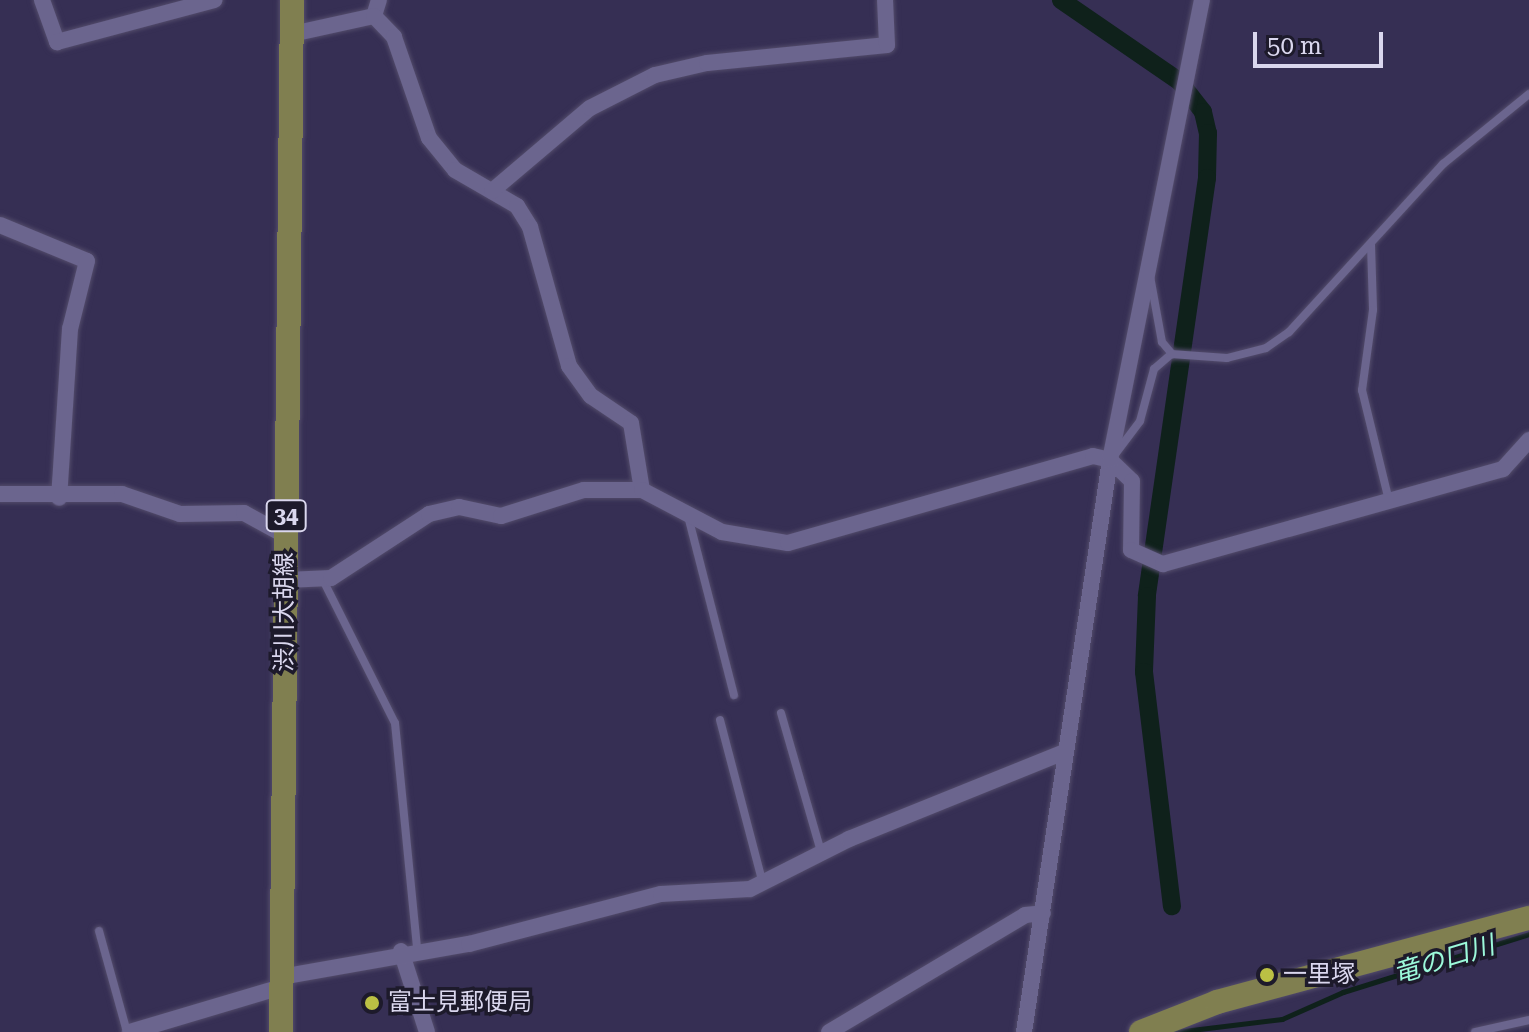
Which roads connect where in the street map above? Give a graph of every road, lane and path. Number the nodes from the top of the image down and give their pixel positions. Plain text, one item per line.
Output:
1 (42, 0) edge
2 (215, 0) edge
3 (292, 0) edge
4 (885, 0) edge
5 (1202, 0) edge
6 (376, 8) edge
7 (292, 34) junction
8 (1529, 94) edge
9 (492, 191) junction
10 (0, 225) edge
11 (1371, 245) junction
12 (1148, 272) junction
13 (1172, 354) junction
14 (1529, 440) edge
15 (1110, 460) junction
16 (642, 490) junction
17 (0, 494) edge
18 (59, 498) junction
19 (1389, 501) junction
20 (686, 511) junction
21 (286, 536) junction
22 (286, 580) junction
23 (323, 580) junction
24 (734, 695) dead end
25 (781, 713) dead end
26 (720, 720) dead end
27 (1064, 752) junction
28 (821, 852) junction
29 (763, 884) junction
30 (1043, 913) junction
31 (1529, 918) edge
32 (99, 931) dead end
33 (409, 950) junction
34 (281, 982) junction
35 (1529, 1020) edge
36 (128, 1032) edge
37 (281, 1032) edge
38 (427, 1032) edge
39 (829, 1032) edge
40 (1024, 1032) edge
41 (1141, 1032) edge
42 (1475, 1032) edge

1 - 2 street
3 - 7 main road, 渋川大胡線 / 34
4 - 9 street
5 - 12 street
6 - 7 street
6 - 9 street
7 - 21 main road, 渋川大胡線 / 34
8 - 11 lane
9 - 16 street
10 - 18 street
11 - 13 lane
11 - 19 lane
12 - 13 lane
12 - 15 street
13 - 15 lane
14 - 19 street
15 - 19 street
15 - 20 street
15 - 27 street
16 - 20 street
16 - 23 street
17 - 18 street
18 - 21 street
20 - 24 lane
21 - 22 main road, 渋川大胡線 / 34
22 - 23 street
22 - 34 main road, 渋川大胡線 / 34
23 - 33 lane
25 - 28 lane
26 - 29 lane
27 - 28 street
27 - 30 street
28 - 29 street
29 - 33 street
30 - 39 street
30 - 40 street
31 - 41 main road
32 - 36 lane
33 - 34 street
33 - 38 street
34 - 36 street
34 - 37 main road, 渋川大胡線 / 34
35 - 42 lane

